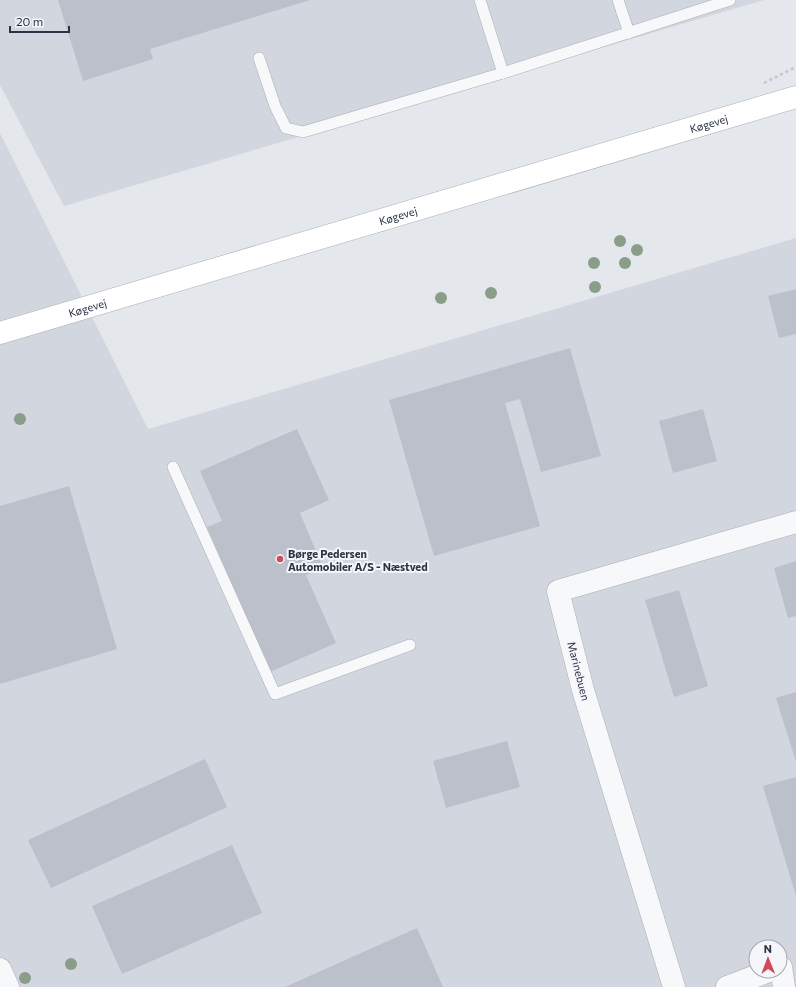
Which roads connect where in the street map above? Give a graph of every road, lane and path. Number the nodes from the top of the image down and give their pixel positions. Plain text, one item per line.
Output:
1 (480, 0) edge
2 (618, 0) edge
3 (730, 0) edge
4 (629, 33) junction
5 (259, 58) dead end
6 (502, 73) junction
7 (796, 97) edge
8 (0, 333) edge
9 (173, 467) dead end
10 (796, 522) edge
11 (410, 645) dead end
12 (0, 969) edge
13 (754, 979) edge
14 (8, 987) edge
15 (674, 987) edge
16 (727, 987) edge

1 - 6 lane
2 - 4 lane
3 - 4 lane
4 - 6 lane
5 - 6 lane
7 - 8 street, Køgevej
9 - 11 lane
10 - 15 street, Marinebuen
12 - 14 street
13 - 16 street

